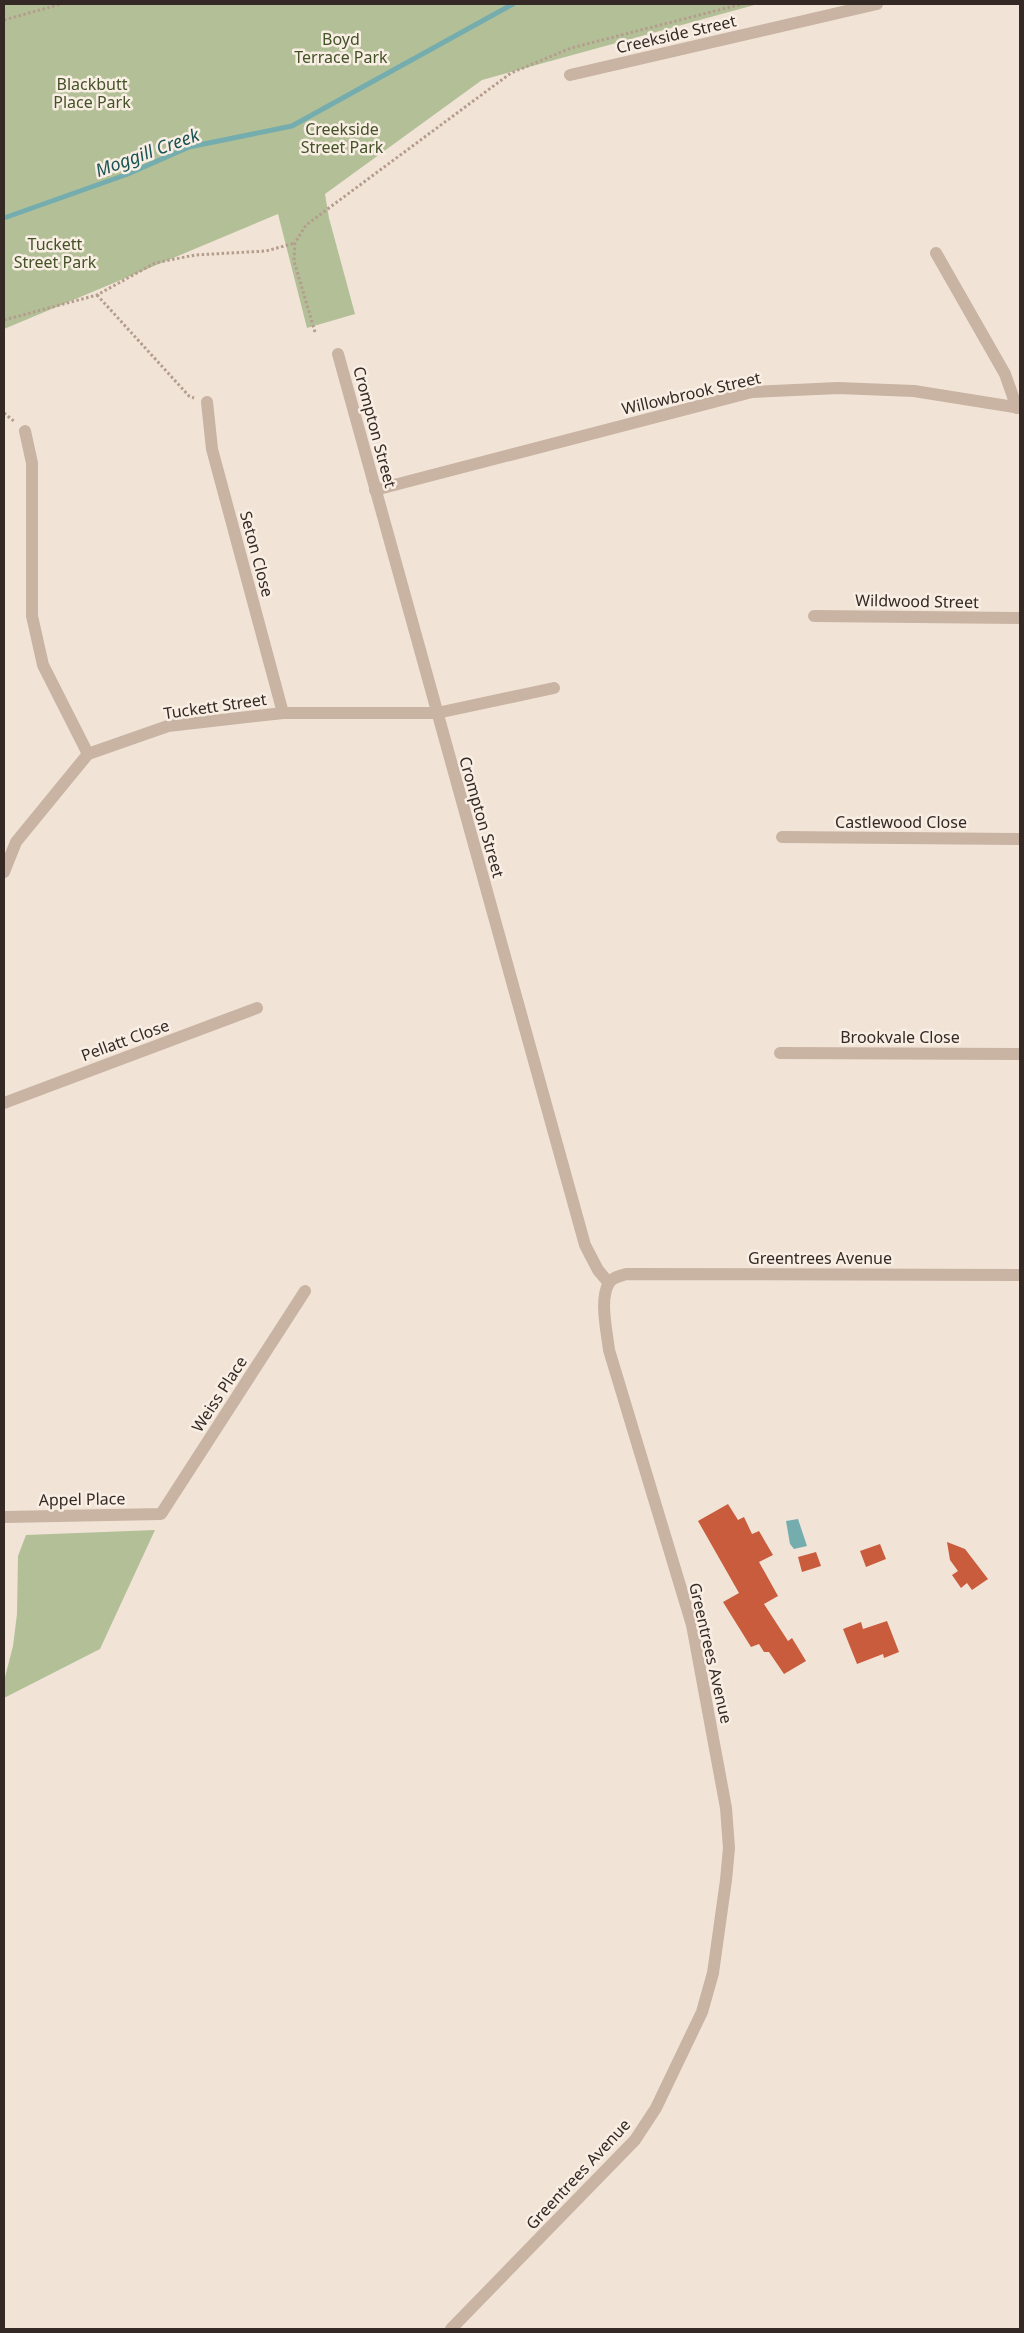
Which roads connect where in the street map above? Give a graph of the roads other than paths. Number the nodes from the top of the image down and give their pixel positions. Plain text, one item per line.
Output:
1 (877, 4) edge
2 (570, 75) dead end
3 (936, 253) dead end
4 (338, 354) dead end
5 (207, 402) road end
6 (1019, 408) edge
7 (25, 430) dead end
8 (376, 490) junction
9 (814, 616) dead end
10 (1020, 618) edge
11 (554, 688) dead end
12 (283, 713) junction
13 (436, 713) junction
14 (88, 754) junction
15 (782, 837) dead end
16 (1020, 838) edge
17 (4, 872) edge
18 (257, 1008) dead end
19 (780, 1053) dead end
20 (1020, 1054) edge
21 (4, 1103) edge
22 (1020, 1275) edge
23 (609, 1283) junction
24 (305, 1291) dead end
25 (161, 1514) joint
26 (4, 1517) edge
27 (451, 2329) edge

1 - 2 street, Creekside Street
3 - 6 street
4 - 8 street, Crompton Street
5 - 12 street, Seton Close
6 - 8 street, Willowbrook Street
7 - 14 street
8 - 13 street, Crompton Street
9 - 10 street, Wildwood Street
11 - 13 street, Tuckett Street
12 - 13 street, Tuckett Street
12 - 14 street, Tuckett Street
13 - 23 street, Crompton Street
14 - 17 street
15 - 16 street, Castlewood Close
18 - 21 street, Pellatt Close
19 - 20 street, Brookvale Close
22 - 23 street, Greentrees Avenue
23 - 27 street, Greentrees Avenue
24 - 25 street, Weiss Place
25 - 26 street, Appel Place

